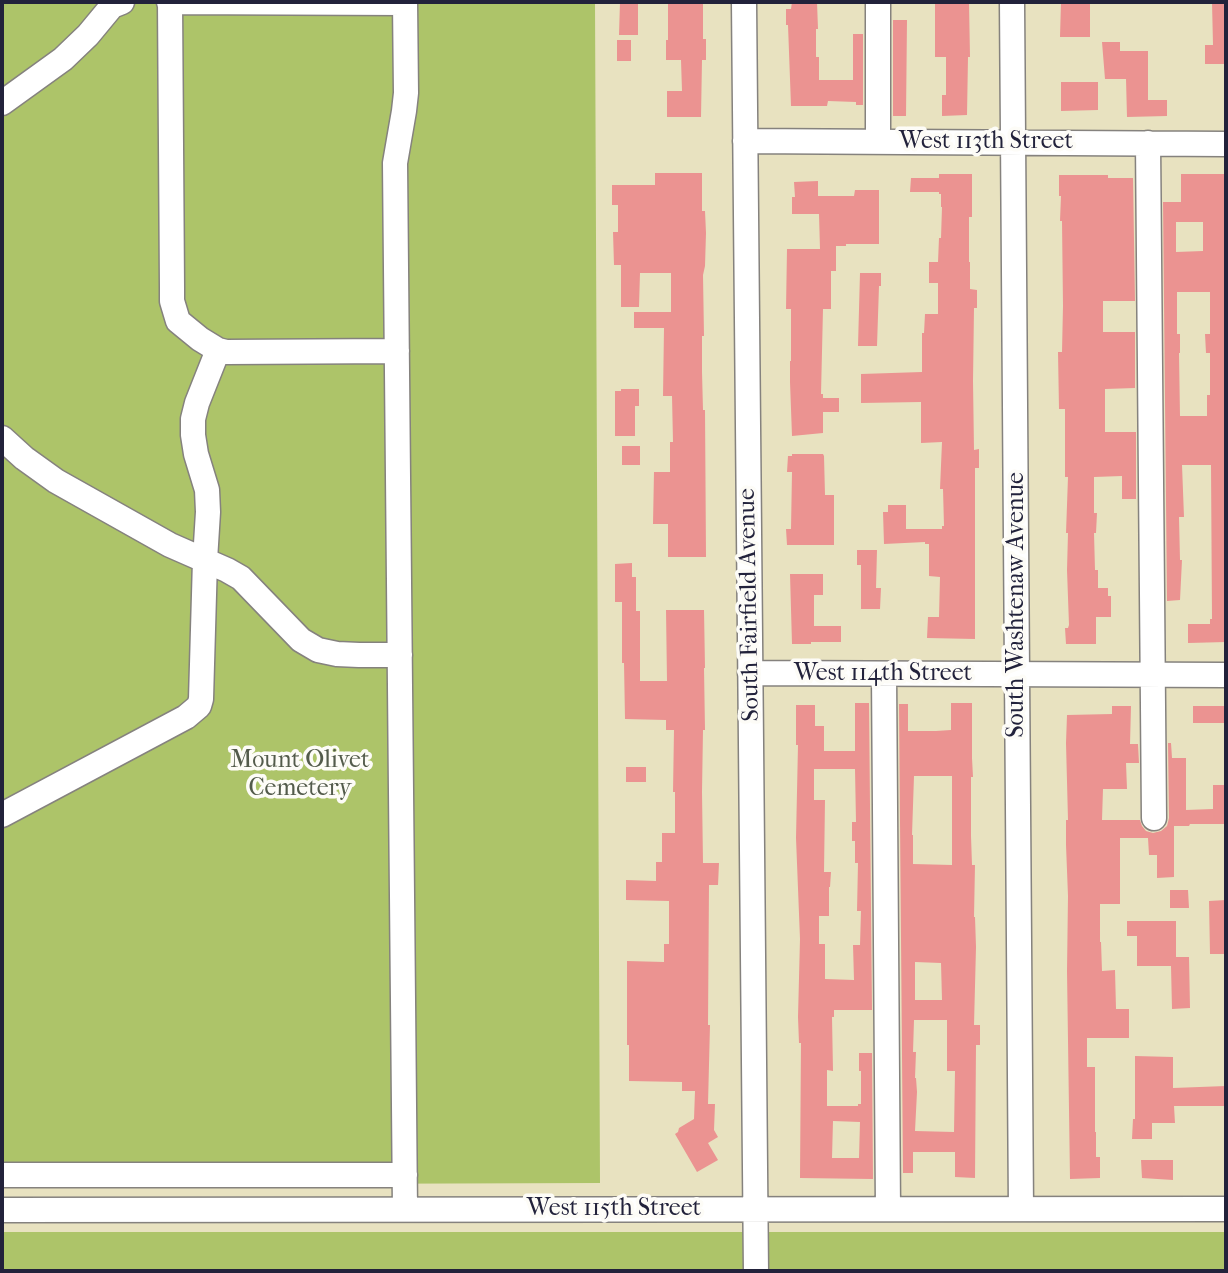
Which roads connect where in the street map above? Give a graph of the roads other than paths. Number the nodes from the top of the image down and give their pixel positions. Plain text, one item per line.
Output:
1 (122, 2) edge
2 (169, 2) edge
3 (405, 2) edge
4 (744, 2) edge
5 (878, 2) edge
6 (1012, 2) edge
7 (2, 103) edge
8 (745, 141) junction
9 (878, 142) junction
10 (1013, 142) junction
11 (1148, 143) junction
12 (1226, 144) edge
13 (218, 349) junction
14 (397, 352) junction
15 (2, 438) edge
16 (205, 560) junction
17 (400, 655) junction
18 (751, 673) junction
19 (884, 674) junction
20 (1017, 674) junction
21 (1153, 675) junction
22 (1226, 675) edge
23 (2, 815) edge
24 (1154, 818) dead end
25 (2, 1175) edge
26 (405, 1175) junction
27 (405, 1209) junction
28 (755, 1209) junction
29 (888, 1209) junction
30 (1021, 1209) junction
31 (1226, 1209) edge
32 (2, 1210) edge
33 (756, 1271) edge

1 - 7 street
2 - 3 street
2 - 13 street
3 - 14 street
4 - 8 street, South Fairfield Avenue
5 - 9 street
6 - 10 street, South Washtenaw Avenue
8 - 9 street, West 113th Street
8 - 18 street, South Fairfield Avenue
9 - 10 street, West 113th Street
10 - 11 street, West 113th Street
10 - 20 street, South Washtenaw Avenue
11 - 12 street, West 113th Street
11 - 21 street
13 - 14 street
13 - 16 street
14 - 17 street
15 - 16 street
16 - 17 street
16 - 23 street
17 - 26 street
18 - 19 street, West 114th Street
18 - 28 street, South Fairfield Avenue
19 - 20 street, West 114th Street
19 - 29 street
20 - 21 street, West 114th Street
20 - 30 street, South Washtenaw Avenue
21 - 22 street, West 114th Street
21 - 24 street
25 - 26 street
26 - 27 street
27 - 28 street, West 115th Street
27 - 32 street, West 115th Street
28 - 29 street, West 115th Street
28 - 33 street, South Fairfield Avenue
29 - 30 street, West 115th Street
30 - 31 street, West 115th Street

